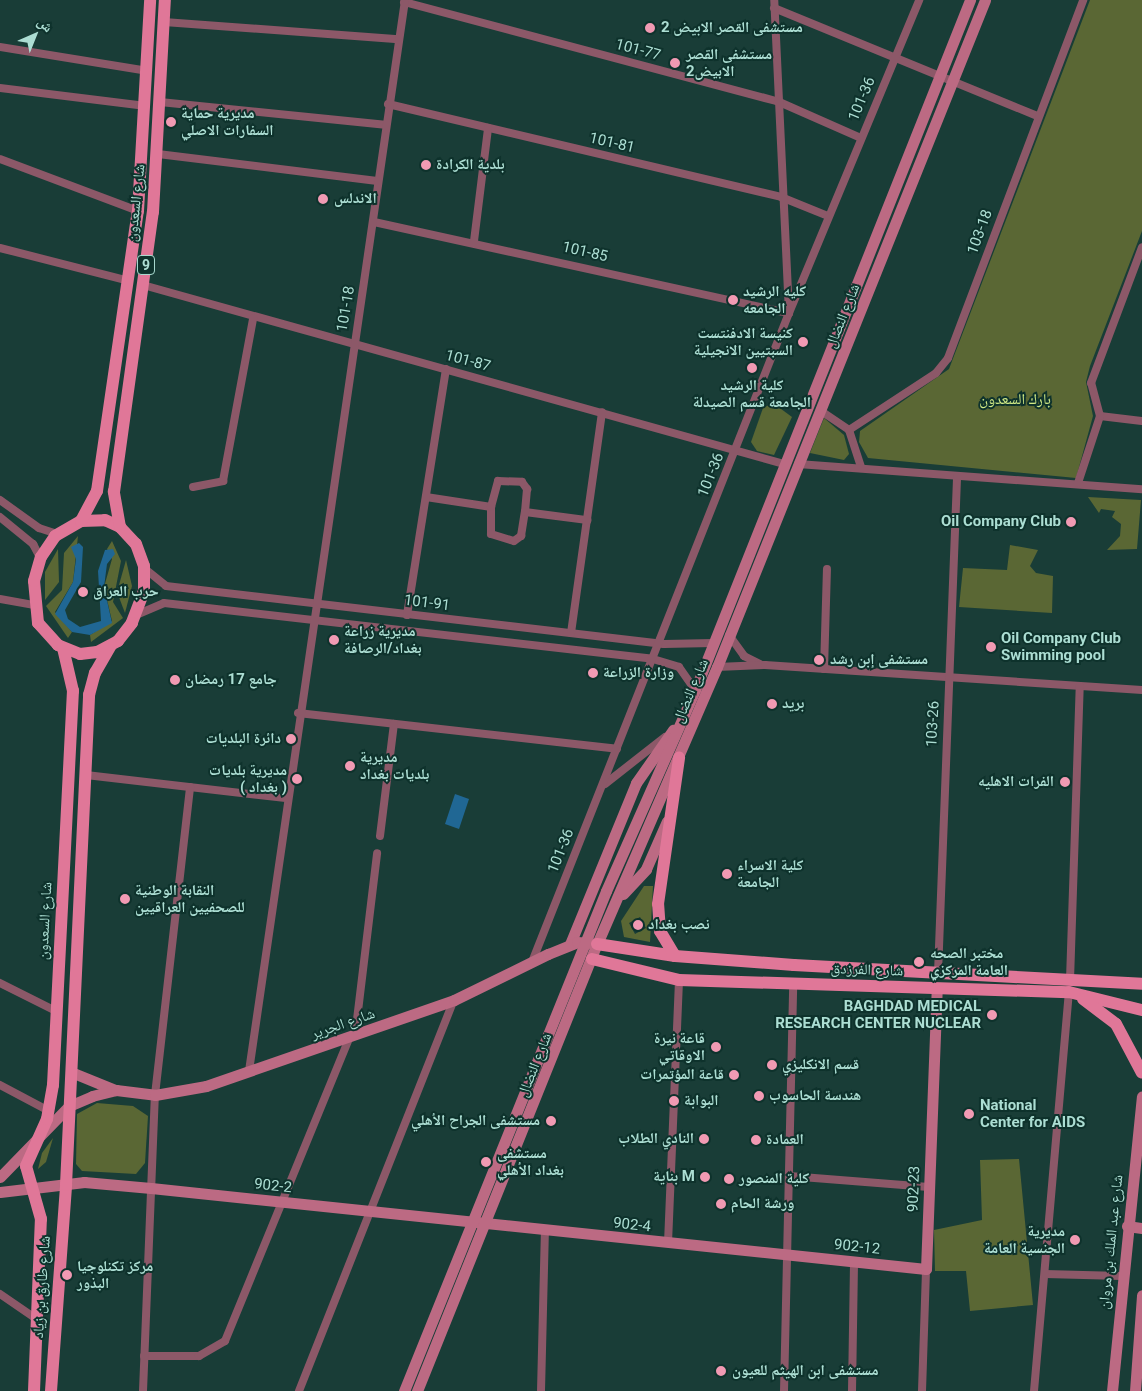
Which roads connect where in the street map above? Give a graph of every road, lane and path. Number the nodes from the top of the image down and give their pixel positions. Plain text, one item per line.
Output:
1 (150, 0) edge
2 (164, 0) edge
3 (919, 0) edge
4 (970, 0) edge
5 (985, 0) edge
6 (1083, 0) edge
7 (404, 1) edge
8 (774, 4) edge
9 (164, 22) junction
10 (398, 39) junction
11 (0, 47) edge
12 (895, 57) junction
13 (148, 71) junction
14 (938, 76) junction
15 (952, 81) junction
16 (0, 88) edge
17 (777, 101) junction
18 (160, 102) junction
19 (388, 104) junction
20 (146, 106) junction
21 (1037, 116) junction
22 (385, 125) junction
23 (488, 128) junction
24 (860, 138) junction
25 (158, 154) junction
26 (0, 159) edge
27 (377, 181) junction
28 (781, 197) junction
29 (138, 211) junction
30 (828, 216) junction
31 (374, 222) junction
32 (474, 241) junction
33 (0, 248) edge
34 (1142, 248) edge
35 (129, 281) junction
36 (143, 285) junction
37 (788, 313) junction
38 (252, 318) junction
39 (354, 344) junction
40 (446, 369) junction
41 (602, 412) junction
42 (821, 412) junction
43 (1100, 416) junction
44 (1142, 421) edge
45 (849, 430) junction
46 (736, 451) junction
47 (784, 464) junction
48 (798, 464) junction
49 (861, 468) junction
50 (957, 477) junction
51 (1078, 483) junction
52 (193, 487) dead end
53 (1142, 489) edge
54 (426, 497) junction
55 (0, 500) edge
56 (491, 507) junction
57 (524, 512) junction
58 (0, 517) edge
59 (587, 520) junction
60 (81, 521) junction
61 (120, 527) junction
62 (58, 534) junction
63 (40, 559) junction
64 (144, 568) junction
65 (827, 569) dead end
66 (0, 599) edge
67 (314, 603) junction
68 (34, 605) junction
69 (136, 615) junction
70 (407, 615) junction
71 (311, 622) junction
72 (571, 634) junction
73 (729, 635) junction
74 (713, 643) junction
75 (659, 644) junction
76 (111, 645) junction
77 (63, 648) junction
78 (653, 659) junction
79 (765, 665) junction
80 (718, 667) junction
81 (824, 669) junction
82 (949, 677) junction
83 (1080, 686) junction
84 (695, 690) junction
85 (1142, 690) edge
86 (298, 713) junction
87 (680, 723) junction
88 (394, 724) junction
89 (666, 736) junction
90 (617, 749) junction
91 (679, 758) junction
92 (86, 775) junction
93 (190, 787) junction
94 (602, 787) junction
95 (286, 798) junction
96 (670, 814) junction
97 (380, 836) dead end
98 (609, 850) junction
99 (377, 853) dead end
100 (622, 856) junction
101 (618, 899) junction
102 (570, 944) junction
103 (589, 949) junction
104 (675, 956) junction
105 (532, 962) junction
106 (938, 972) junction
107 (679, 980) junction
108 (0, 983) edge
109 (794, 984) junction
110 (1142, 984) edge
111 (937, 988) junction
112 (1071, 988) junction
113 (454, 1000) junction
114 (1142, 1010) edge
115 (56, 1011) junction
116 (352, 1037) junction
117 (249, 1071) junction
118 (71, 1072) junction
119 (1142, 1073) edge
120 (0, 1085) edge
121 (116, 1090) junction
122 (155, 1095) junction
123 (1142, 1097) edge
124 (69, 1106) junction
125 (49, 1111) junction
126 (37, 1141) junction
127 (789, 1176) junction
128 (0, 1177) edge
129 (66, 1185) junction
130 (151, 1188) junction
131 (929, 1188) junction
132 (35, 1190) junction
133 (0, 1192) edge
134 (282, 1202) junction
135 (370, 1212) junction
136 (481, 1225) junction
137 (1128, 1226) junction
138 (1142, 1228) edge
139 (545, 1231) junction
140 (668, 1243) junction
141 (785, 1255) junction
142 (854, 1262) junction
143 (926, 1270) junction
144 (1045, 1274) junction
145 (1122, 1276) junction
146 (0, 1294) edge
147 (1142, 1295) edge
148 (36, 1318) junction
149 (1116, 1345) junction
150 (1138, 1347) junction
151 (144, 1356) junction
152 (34, 1391) edge
153 (51, 1391) edge
154 (143, 1391) edge
155 (299, 1391) edge
156 (404, 1391) edge
157 (417, 1391) edge
158 (541, 1391) edge
159 (784, 1391) edge
160 (852, 1391) edge
161 (922, 1391) edge
162 (1034, 1391) edge
163 (1112, 1391) edge
164 (1135, 1391) edge

1 - 13 main road, شارع السعدون / 9
2 - 9 main road, شارع السعدون / 9
3 - 12 street, 101-36
4 - 14 main road, شارع النضال
5 - 15 main road, شارع النضال
6 - 21 street, 103-18
7 - 10 street, 101-18
7 - 17 street, 101-77
8 - 12 street
8 - 17 street
9 - 10 street
9 - 18 main road, شارع السعدون / 9
10 - 19 street, 101-18
11 - 13 street
12 - 14 street
12 - 24 street, 101-36
13 - 20 main road, شارع السعدون / 9
14 - 15 street
14 - 47 main road, شارع النضال
15 - 21 street
15 - 42 main road, شارع النضال
16 - 20 street
17 - 24 street, 101-77
17 - 28 street
18 - 22 street
18 - 25 main road, شارع السعدون / 9
19 - 22 street, 101-18
19 - 23 street, 101-81
20 - 29 main road, شارع السعدون / 9
21 - 45 street, 103-18
22 - 27 street, 101-18
23 - 28 street, 101-81
23 - 32 street
24 - 30 street, 101-36
25 - 27 street
25 - 36 main road, شارع السعدون / 9
26 - 29 street
27 - 31 street, 101-18
28 - 30 street, 101-81
28 - 37 street
29 - 35 main road, شارع السعدون / 9
30 - 37 street, 101-36
31 - 32 street, 101-85
31 - 39 street, 101-18
32 - 37 street, 101-85
33 - 35 street
34 - 43 street
35 - 60 main road, شارع السعدون / 9
36 - 38 street, 101-87
36 - 61 main road, شارع السعدون / 9
37 - 46 street, 101-36
38 - 39 street, 101-87
38 - 52 street
39 - 40 street, 101-87
39 - 67 street, 101-18
40 - 41 street, 101-87
40 - 54 street
41 - 46 street, 101-87
41 - 59 street
42 - 45 street
42 - 48 main road, شارع النضال
43 - 44 street
43 - 51 street
45 - 49 street
46 - 47 street, 101-87
46 - 75 street, 101-36
47 - 74 main road, شارع النضال
48 - 49 street
48 - 73 main road, شارع النضال
49 - 50 street
50 - 51 street
50 - 82 street, 103-26
51 - 53 street
54 - 56 street
54 - 70 street
55 - 62 street
56 - 57 street
56 - 57 street
57 - 59 street
58 - 63 street
59 - 72 street
60 - 61 main road
60 - 62 main road
61 - 64 main road
62 - 63 main road
63 - 68 main road
64 - 67 street, 101-91
64 - 69 main road
65 - 81 street
66 - 68 street
67 - 70 street, 101-91
67 - 71 street, 101-18
68 - 77 main road
69 - 71 street, 101-91
69 - 76 main road
70 - 72 street, 101-91
71 - 78 street, 101-91
71 - 86 street, 101-18
72 - 75 street, 101-91
73 - 79 street
73 - 80 main road, شارع النضال
74 - 75 street, 101-91
74 - 84 main road, شارع النضال
75 - 78 street, 101-36
76 - 77 main road
76 - 92 main road
77 - 115 main road, شارع السعدون
78 - 84 street, 101-91
78 - 90 street, 101-36
79 - 80 street
79 - 81 street
80 - 91 main road, شارع النضال
81 - 82 street
82 - 83 street
82 - 106 street, 103-26
83 - 85 street
83 - 112 street
84 - 87 main road, شارع النضال
86 - 88 street
86 - 95 street, 101-18
87 - 89 main road
87 - 100 main road, شارع النضال
88 - 90 street
88 - 97 street
89 - 94 street
89 - 98 main road
90 - 94 street, 101-36
91 - 96 main road
91 - 101 main road, شارع النضال
92 - 93 street
92 - 118 main road
93 - 95 street
93 - 122 street
94 - 105 street, 101-36
95 - 117 street, 101-18
96 - 101 main road
96 - 104 main road
98 - 100 main road
98 - 102 main road
99 - 116 street
100 - 103 main road, شارع النضال
101 - 103 main road, شارع النضال
102 - 103 main road, شارع الجرير
102 - 105 main road, شارع الجرير
103 - 104 main road, شارع الفرزدق
103 - 107 main road, شارع الفرزدق
103 - 136 main road, شارع النضال
104 - 106 main road, شارع الفرزدق
105 - 113 main road, شارع الجرير
106 - 112 main road, شارع الفرزدق
107 - 109 main road, شارع الفرزدق
107 - 140 street
108 - 115 street
109 - 111 main road, شارع الفرزدق
109 - 127 street
110 - 112 main road, شارع الفرزدق
111 - 112 main road, شارع الفرزدق
111 - 131 main road, 902-23
112 - 114 main road, شارع الفرزدق
112 - 119 main road
112 - 144 street
113 - 116 main road, شارع الجرير
113 - 135 street
115 - 125 main road, شارع السعدون
116 - 117 main road, شارع الجرير
116 - 134 street
117 - 122 main road, شارع الجرير
118 - 121 main road, شارع الجرير
118 - 124 main road
120 - 125 street
121 - 122 main road, شارع الجرير
121 - 124 main road, شارع الجرير
122 - 130 street
123 - 137 main road, شارع عبد الملك بن مروان
124 - 126 main road, شارع الجرير
124 - 129 main road
125 - 126 main road, شارع السعدون
126 - 128 main road, شارع الجرير
126 - 132 main road, شارع السعدون
127 - 131 street
127 - 141 street
129 - 130 main road, 902-2
129 - 132 main road, 902-2
129 - 153 main road, شارع طارق بن زياد
130 - 134 main road, 902-2
130 - 151 street
131 - 143 main road, 902-23
132 - 133 main road, 902-2
132 - 148 main road, شارع طارق بن زياد
134 - 135 main road, 902-2
134 - 151 street
135 - 136 main road, 902-2
135 - 155 street
136 - 139 main road, 902-4
136 - 156 main road, شارع النضال
136 - 157 main road, شارع النضال
137 - 138 main road
137 - 145 main road, شارع عبد الملك بن مروان
139 - 140 main road, 902-4
139 - 158 street
140 - 141 main road, 902-4
141 - 142 main road, 902-12
141 - 159 street
142 - 143 main road, 902-12
142 - 160 street
143 - 161 street, 902-23
144 - 145 street
144 - 162 street
145 - 149 main road, شارع عبد الملك بن مروان
146 - 148 street
147 - 150 main road
148 - 152 main road, شارع طارق بن زياد
149 - 150 main road
149 - 163 main road, شارع عبد الملك بن مروان
150 - 164 main road
151 - 154 street

